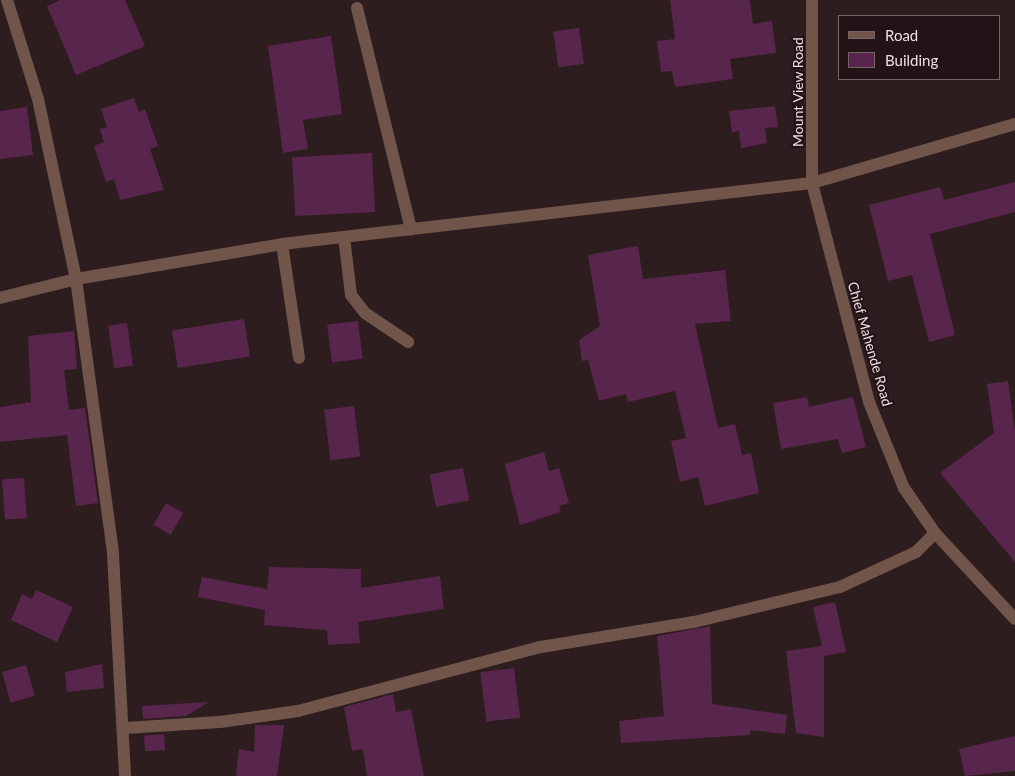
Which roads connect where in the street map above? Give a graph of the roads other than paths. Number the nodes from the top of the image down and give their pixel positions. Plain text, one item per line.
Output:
1 (8, 0) edge
2 (812, 0) edge
3 (357, 8) dead end
4 (1015, 124) edge
5 (812, 183) junction
6 (411, 229) junction
7 (344, 237) junction
8 (282, 244) junction
9 (76, 279) junction
10 (0, 298) edge
11 (408, 342) dead end
12 (299, 358) dead end
13 (935, 533) junction
14 (1015, 619) edge
15 (125, 728) junction
16 (125, 776) edge

1 - 9 street
2 - 5 street, Mount View Road
3 - 6 street
4 - 5 street
5 - 6 street
5 - 13 street, Chief Mahende Road
6 - 7 street
7 - 8 street
7 - 11 street
8 - 9 street
8 - 12 street
9 - 10 street
9 - 15 street
13 - 14 street, Chief Mahende Road
13 - 15 street
15 - 16 street

